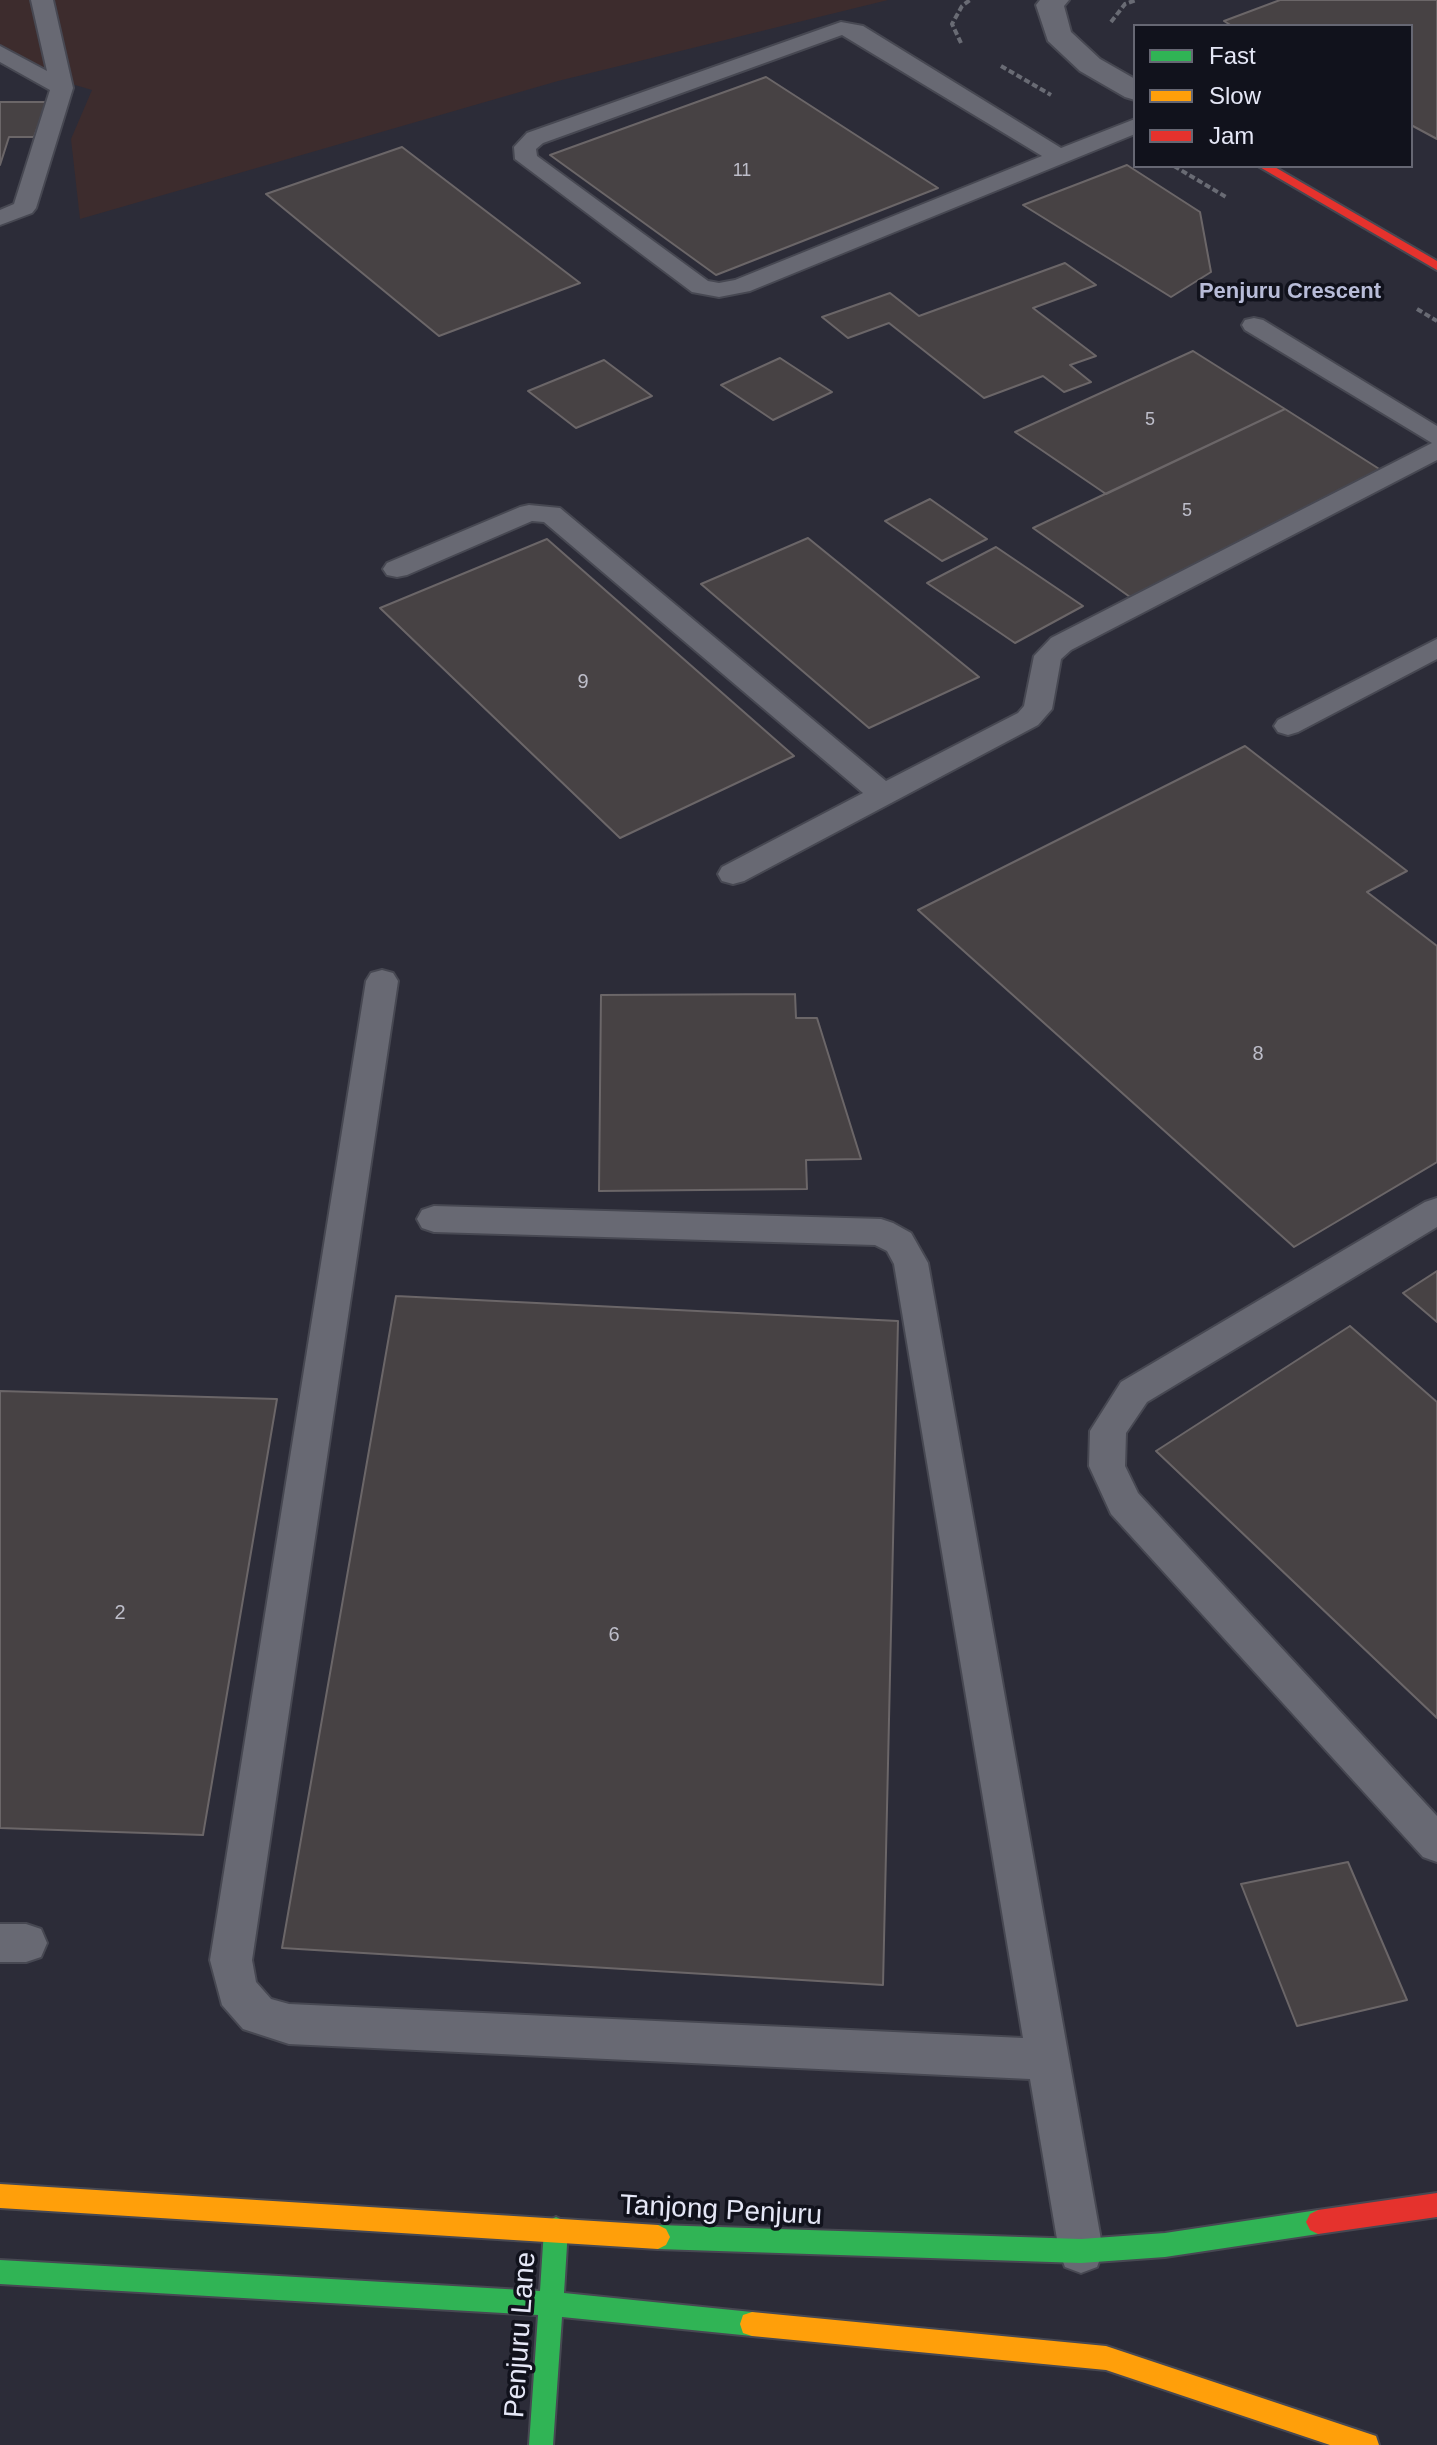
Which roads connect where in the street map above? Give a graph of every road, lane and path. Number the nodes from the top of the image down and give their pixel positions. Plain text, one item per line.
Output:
1 (42, 0) edge
2 (970, 0) edge
3 (1055, 0) edge
4 (972, 49) dead end
5 (0, 53) edge
6 (998, 64) dead end
7 (62, 88) junction
8 (1133, 90) edge
9 (1126, 130) edge
10 (1059, 157) junction
11 (1267, 168) edge
12 (0, 218) edge
13 (1437, 266) edge
14 (1254, 325) dead end
15 (1437, 437) edge
16 (1437, 450) edge
17 (397, 569) dead end
18 (1437, 648) edge
19 (1288, 726) dead end
20 (884, 795) junction
21 (733, 874) dead end
22 (382, 981) dead end
23 (1437, 1211) edge
24 (434, 1219) dead end
25 (1437, 1844) edge
26 (1049, 2060) junction
27 (0, 2196) edge
28 (1437, 2205) edge
29 (556, 2229) junction
30 (1081, 2251) junction
31 (0, 2272) edge
32 (550, 2304) junction
33 (541, 2445) edge
34 (1367, 2445) edge

1 - 7 lane
2 - 4 path
3 - 8 street
5 - 7 lane
6 - 9 path
7 - 12 lane
9 - 10 lane
10 - 10 lane
11 - 13 main road
14 - 15 lane
16 - 20 lane
17 - 20 lane
18 - 19 lane
20 - 21 lane
22 - 26 lane
23 - 25 lane
24 - 26 lane
26 - 30 lane
27 - 29 main road, Tanjong Penjuru
28 - 30 main road, Tanjong Penjuru
29 - 30 main road, Tanjong Penjuru
29 - 32 main road, Penjuru Lane
31 - 32 main road
32 - 33 main road, Penjuru Lane
32 - 34 main road

